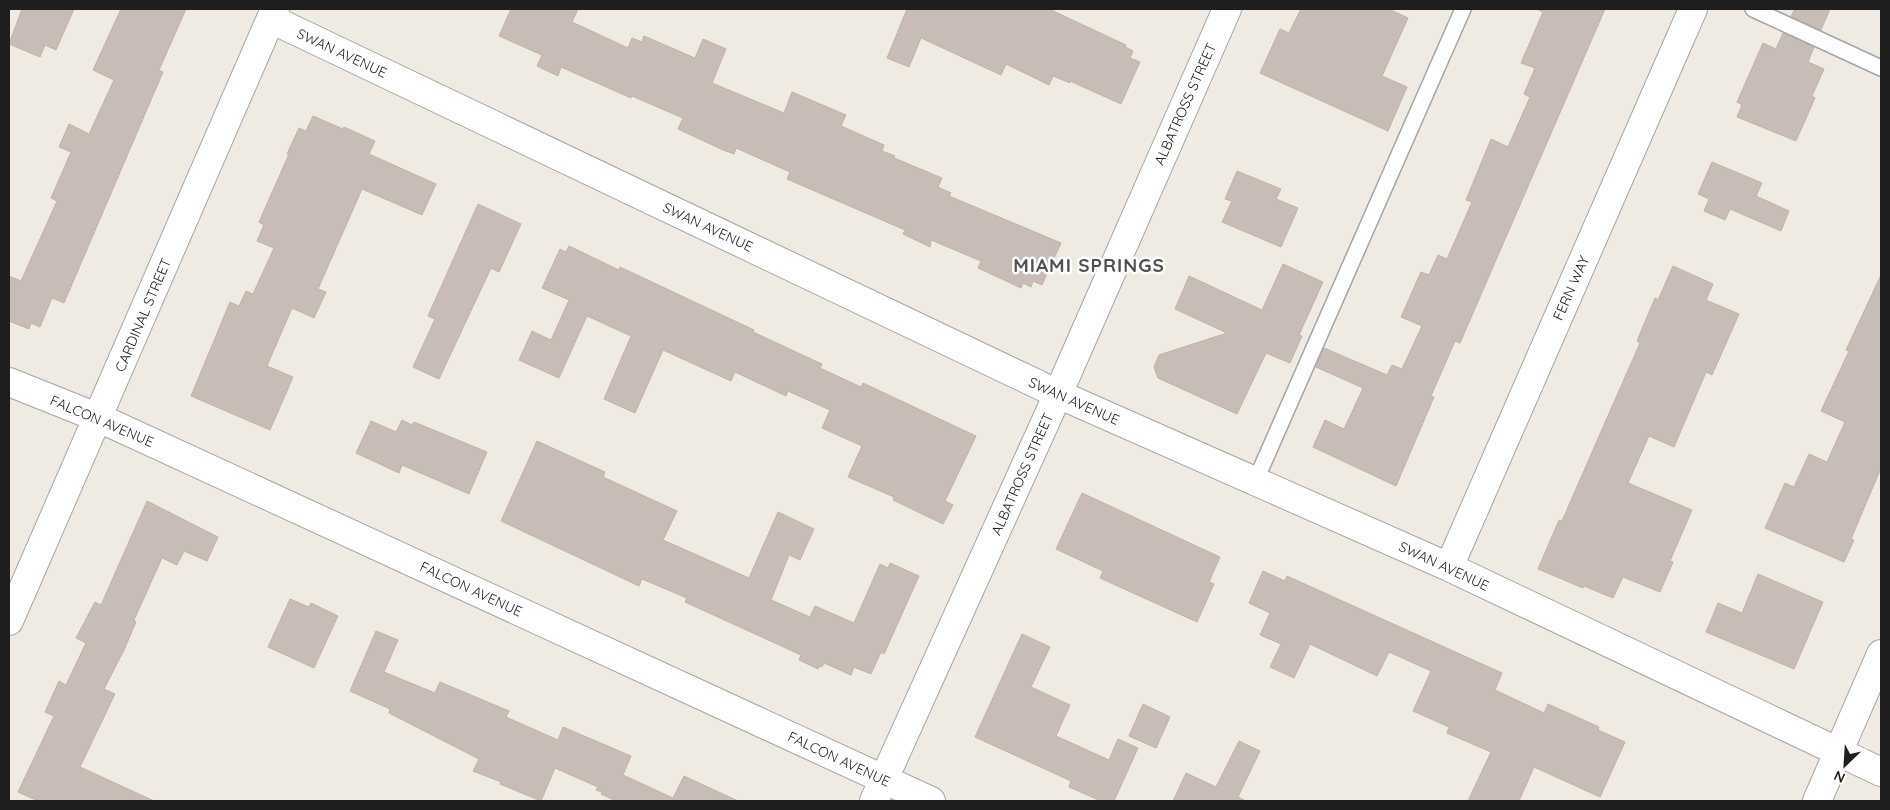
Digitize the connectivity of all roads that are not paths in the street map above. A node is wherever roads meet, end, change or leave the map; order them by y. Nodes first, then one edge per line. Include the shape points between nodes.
1 (1226, 9) edge
2 (1463, 9) edge
3 (1693, 9) edge
4 (1753, 9) edge
5 (273, 14) edge
6 (1881, 68) edge
7 (9, 382) edge
8 (1058, 394) junction
9 (99, 418) junction
10 (1255, 482) junction
11 (1449, 567) junction
12 (9, 621) edge
13 (1881, 654) edge
14 (1839, 752) junction
15 (1881, 772) edge
16 (879, 790) edge
17 (931, 801) edge
18 (1817, 801) edge

1 - 8 street, ALBATROSS STREET
2 - 10 lane
3 - 11 street, FERN WAY
4 - 6 lane
5 - 8 street, SWAN AVENUE
5 - 9 street, CARDINAL STREET
7 - 9 street, FALCON AVENUE
8 - 10 street, SWAN AVENUE
8 - 16 street, ALBATROSS STREET
9 - 12 street, CARDINAL STREET
9 - 16 street, FALCON AVENUE
10 - 11 street, SWAN AVENUE
11 - 14 street, SWAN AVENUE
13 - 14 street
14 - 15 street, SWAN AVENUE
14 - 18 street
16 - 17 street, FALCON AVENUE

